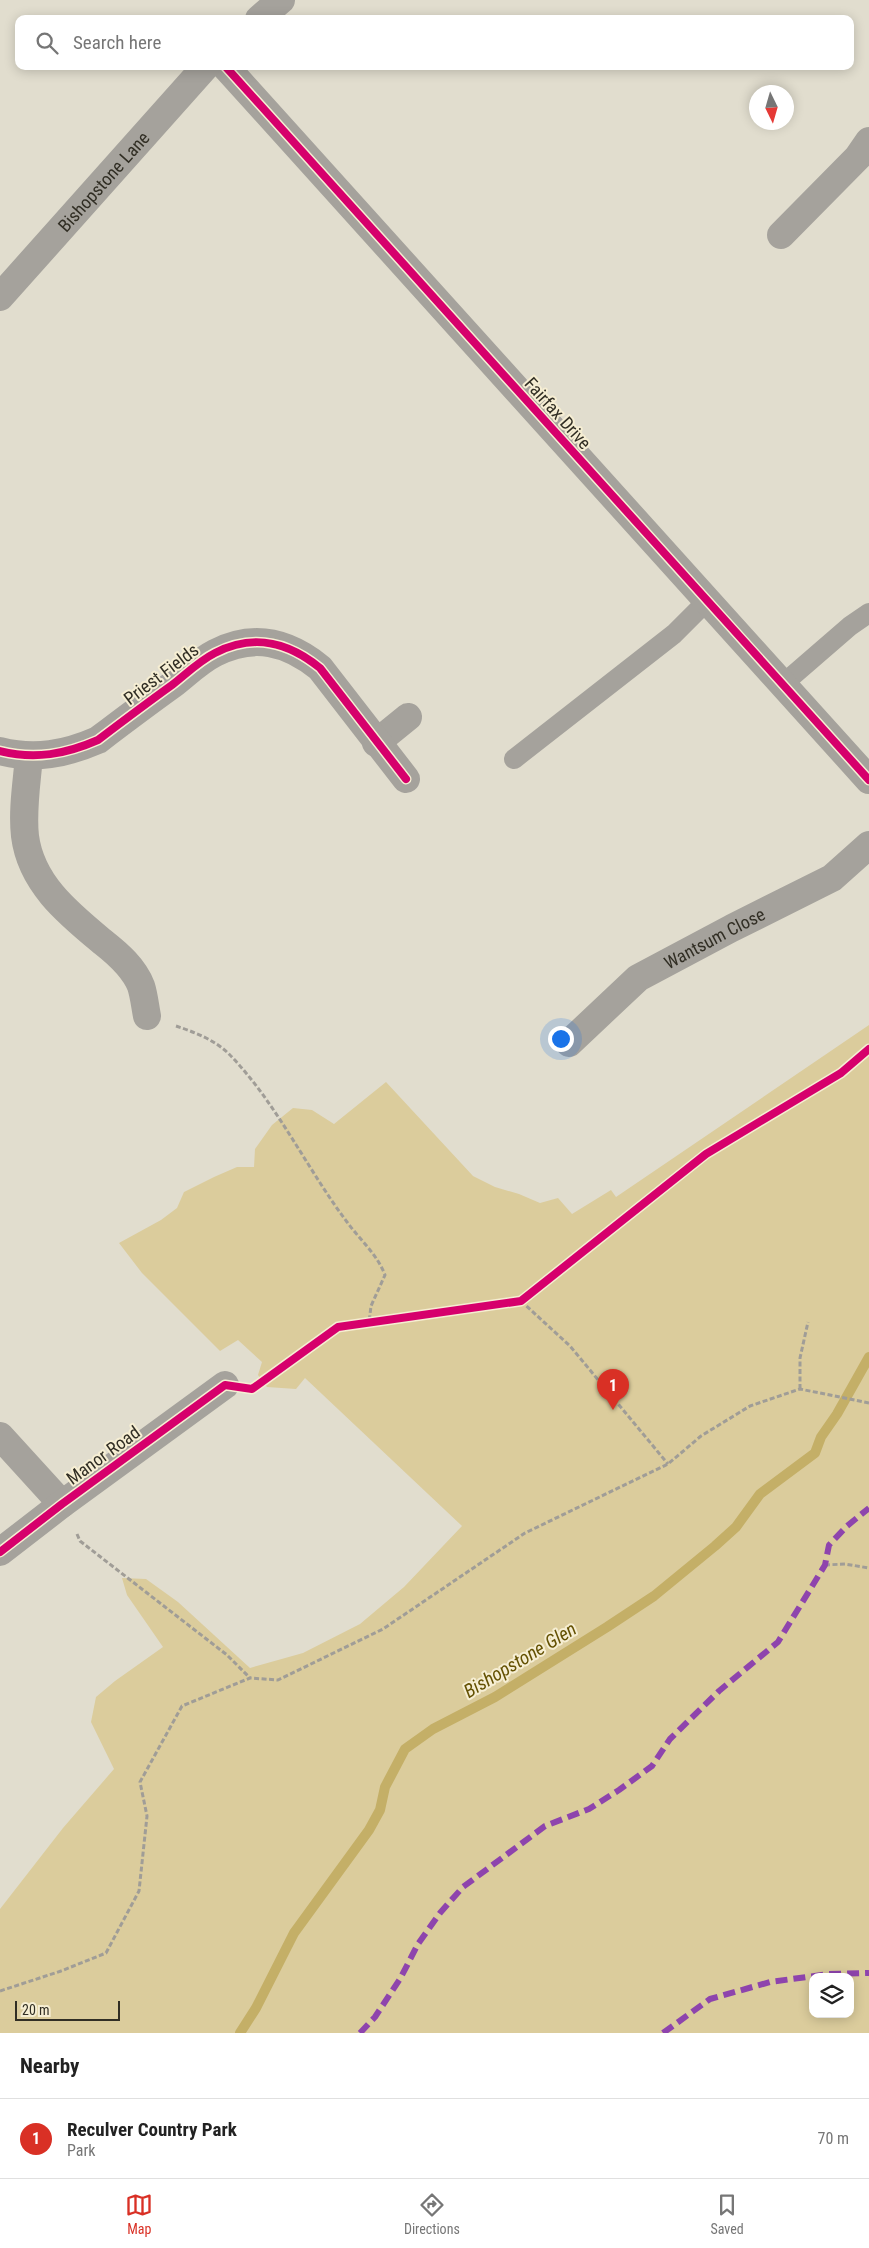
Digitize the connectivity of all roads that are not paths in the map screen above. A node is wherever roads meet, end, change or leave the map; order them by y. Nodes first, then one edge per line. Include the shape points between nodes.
1 (280, 0) edge
2 (263, 15) edge
3 (202, 70) edge
4 (229, 70) edge
5 (869, 141) edge
6 (781, 235) dead end
7 (0, 297) edge
8 (707, 601) junction
9 (869, 613) edge
10 (783, 684) junction
11 (408, 717) dead end
12 (376, 743) junction
13 (0, 751) edge
14 (29, 756) junction
15 (514, 759) dead end
16 (406, 779) dead end
17 (869, 780) edge
18 (869, 845) edge
19 (147, 1016) road end
20 (569, 1043) dead end
21 (225, 1385) dead end
22 (0, 1436) edge
23 (62, 1504) junction
24 (0, 1552) edge

1 - 2 street
3 - 7 street, Bishopstone Lane
4 - 8 street, Fairfax Drive
5 - 6 street via 858,157
8 - 10 street, Fairfax Drive
8 - 15 lane via 674,634
9 - 10 lane
10 - 17 street, Fairfax Drive
11 - 12 street
12 - 14 street, Priest Fields via 320,668 304,655 285,646 246,642 214,654 98,740 56,754
12 - 16 street, Priest Fields
13 - 14 street, Priest Fields
14 - 19 street via 25,836 32,860 54,899 123,958 141,985
18 - 20 street, Wantsum Close via 832,878 638,978
21 - 23 street, Manor Road
22 - 23 street
23 - 24 street, Manor Road

